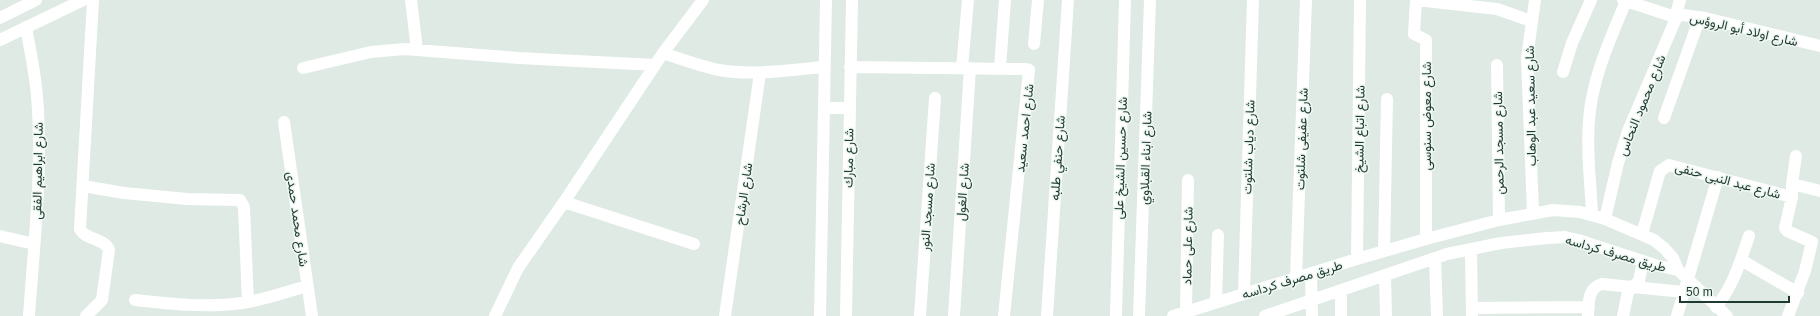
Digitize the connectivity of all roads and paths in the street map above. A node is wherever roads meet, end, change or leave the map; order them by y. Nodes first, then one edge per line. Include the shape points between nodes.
1 (36, 0) edge
2 (83, 0) edge
3 (93, 0) edge
4 (411, 0) edge
5 (703, 0) edge
6 (826, 0) edge
7 (852, 0) edge
8 (968, 0) edge
9 (1005, 0) edge
10 (1038, 0) edge
11 (1068, 0) edge
12 (1125, 0) edge
13 (1150, 0) edge
14 (1253, 0) edge
15 (1306, 0) edge
16 (1360, 0) edge
17 (1416, 0) edge
18 (1535, 0) edge
19 (1591, 0) edge
20 (1624, 0) edge
21 (1680, 0) edge
22 (1676, 16) junction
23 (1700, 17) junction
24 (0, 18) edge
25 (1531, 21) junction
26 (26, 26) junction
27 (0, 40) edge
28 (1034, 44) dead end
29 (1820, 46) edge
30 (417, 50) junction
31 (663, 54) junction
32 (655, 65) junction
33 (1497, 66) dead end
34 (824, 67) junction
35 (850, 67) junction
36 (303, 68) dead end
37 (966, 68) junction
38 (1000, 68) junction
39 (1563, 72) dead end
40 (760, 73) junction
41 (936, 98) dead end
42 (1387, 99) dead end
43 (824, 108) junction
44 (849, 108) junction
45 (1664, 118) dead end
46 (284, 122) dead end
47 (1796, 156) dead end
48 (1718, 177) junction
49 (1188, 180) dead end
50 (1792, 184) junction
51 (83, 186) junction
52 (1820, 191) edge
53 (1792, 197) junction
54 (564, 202) junction
55 (1533, 213) junction
56 (1592, 215) junction
57 (1605, 219) junction
58 (1499, 220) junction
59 (1642, 234) junction
60 (1218, 235) dead end
61 (0, 236) edge
62 (1749, 236) dead end
63 (1426, 240) junction
64 (1816, 243) edge
65 (34, 244) junction
66 (694, 244) dead end
67 (1471, 249) junction
68 (1384, 252) junction
69 (1436, 258) junction
70 (1357, 259) junction
71 (1741, 260) junction
72 (1643, 261) junction
73 (1678, 270) junction
74 (1311, 273) junction
75 (1385, 275) junction
76 (1296, 277) junction
77 (1688, 278) junction
78 (308, 286) junction
79 (1633, 288) junction
80 (1340, 290) junction
81 (1684, 292) junction
82 (1244, 293) junction
83 (1798, 293) junction
84 (135, 300) dead end
85 (1312, 300) junction
86 (248, 302) junction
87 (1216, 302) junction
88 (1716, 307) junction
89 (183, 311) edge
90 (1186, 312) junction
91 (1472, 312) edge
92 (1588, 312) edge
93 (1269, 315) edge
94 (29, 316) edge
95 (86, 316) edge
96 (312, 316) edge
97 (495, 316) edge
98 (725, 316) edge
99 (820, 316) edge
100 (846, 316) edge
101 (920, 316) edge
102 (954, 316) edge
103 (1004, 316) edge
104 (1046, 316) edge
105 (1116, 316) edge
106 (1139, 316) edge
107 (1173, 316) edge
108 (1312, 316) edge
109 (1341, 316) edge
110 (1386, 316) edge
111 (1437, 316) edge
112 (1622, 316) edge
113 (1677, 316) edge
114 (1726, 316) edge
115 (1788, 316) edge

1 - 24 street
2 - 26 street
3 - 51 street
4 - 30 street
5 - 31 street
6 - 34 street, شارع مبارك
7 - 35 street, شارع مبارك
8 - 37 street, شارع الغول
9 - 38 street
10 - 28 street
11 - 104 street, شارع حنفي طلبه
12 - 105 street, شارع حسين الشيخ على
13 - 106 street, شارع ابناء القبلاوي
14 - 82 street, شارع دياب شلتوت
15 - 76 street, شارع عفيفى شلتوت
16 - 70 street, شارع اتباع الشيخ
17 - 25 street via 1497,9
17 - 63 street, شارع معوض سنوسى via 1414,34 1426,40
18 - 25 street, شارع سعيد عبد الوهاب
19 - 39 street via 1572,43
20 - 22 street, شارع اولاد أبو الروؤس
20 - 56 street via 1592,98 1588,142
21 - 22 street, شارع محمود النحاس
22 - 23 street, شارع اولاد أبو الروؤس
22 - 57 street, شارع محمود النحاس via 1628,131
23 - 29 street, شارع اولاد أبو الروؤس
23 - 45 street
25 - 55 street, شارع سعيد عبد الوهاب via 1527,58
26 - 27 street
26 - 65 street, شارع ابراهيم الفقى via 34,67 39,124
30 - 32 street
30 - 36 street via 371,52
31 - 32 street
31 - 40 street via 719,70
32 - 54 street
33 - 58 street, شارع مسجد الرحمن
34 - 40 street
34 - 43 street, شارع مبارك
35 - 37 street, شارع احمد سعيد
35 - 44 street, شارع مبارك
37 - 38 street, شارع احمد سعيد
37 - 102 street, شارع الغول
38 - 103 street, شارع احمد سعيد via 1026,68 1030,73
40 - 98 street, شارع الرشاح
41 - 101 street, شارع مسجد النور
42 - 68 street
43 - 44 street
43 - 99 street, شارع مبارك
44 - 100 street, شارع مبارك
46 - 78 street, شارع محمد حمدى
47 - 50 street
48 - 53 street, شارع عبد النبى حنفى
48 - 59 street, شارع عبد النبى حنفى via 1672,164 1662,168
48 - 77 street
49 - 90 street, شارع على حماد
50 - 52 street
50 - 53 street
51 - 86 street via 187,199 240,200 244,207
51 - 95 street via 80,229 83,234 106,245 109,250 102,300
53 - 64 street via 1785,229
54 - 66 street
54 - 97 street via 518,268
55 - 56 street, طريق مصرف كرداسه via 1553,210
55 - 58 street, طريق مصرف كرداسه
56 - 57 street, طريق مصرف كرداسه
57 - 59 street, طريق مصرف كرداسه
58 - 63 street, طريق مصرف كرداسه
59 - 73 street, طريق مصرف كرداسه via 1664,248 1673,258
60 - 87 street
61 - 65 street
62 - 71 street
63 - 68 street, طريق مصرف كرداسه
64 - 83 street
65 - 94 street, شارع ابراهيم الفقى
67 - 69 street, طريق مصرف كرداسه
67 - 72 street, طريق مصرف كرداسه via 1501,243 1565,237
67 - 91 street
68 - 70 street, طريق مصرف كرداسه
69 - 75 street, طريق مصرف كرداسه
69 - 111 street
70 - 74 street, طريق مصرف كرداسه
71 - 83 street
71 - 88 street via 1727,294
72 - 73 street, طريق مصرف كرداسه
72 - 79 street via 1639,281
73 - 77 street
74 - 76 street, طريق مصرف كرداسه
74 - 85 street
75 - 80 street, طريق مصرف كرداسه
75 - 110 street
76 - 82 street, طريق مصرف كرداسه
77 - 81 street
77 - 88 street
78 - 86 street
78 - 96 street, شارع محمد حمدى
79 - 81 street
79 - 92 street via 1602,284 1596,286 1591,290
79 - 112 street via 1628,292
80 - 85 street, طريق مصرف كرداسه
80 - 109 street
81 - 113 street
82 - 87 street, طريق مصرف كرداسه
83 - 115 street
84 - 89 street
85 - 93 street, طريق مصرف كرداسه
85 - 108 street
86 - 89 street
87 - 90 street, طريق مصرف كرداسه
88 - 114 street
90 - 107 street, طريق مصرف كرداسه
91 - 92 street

